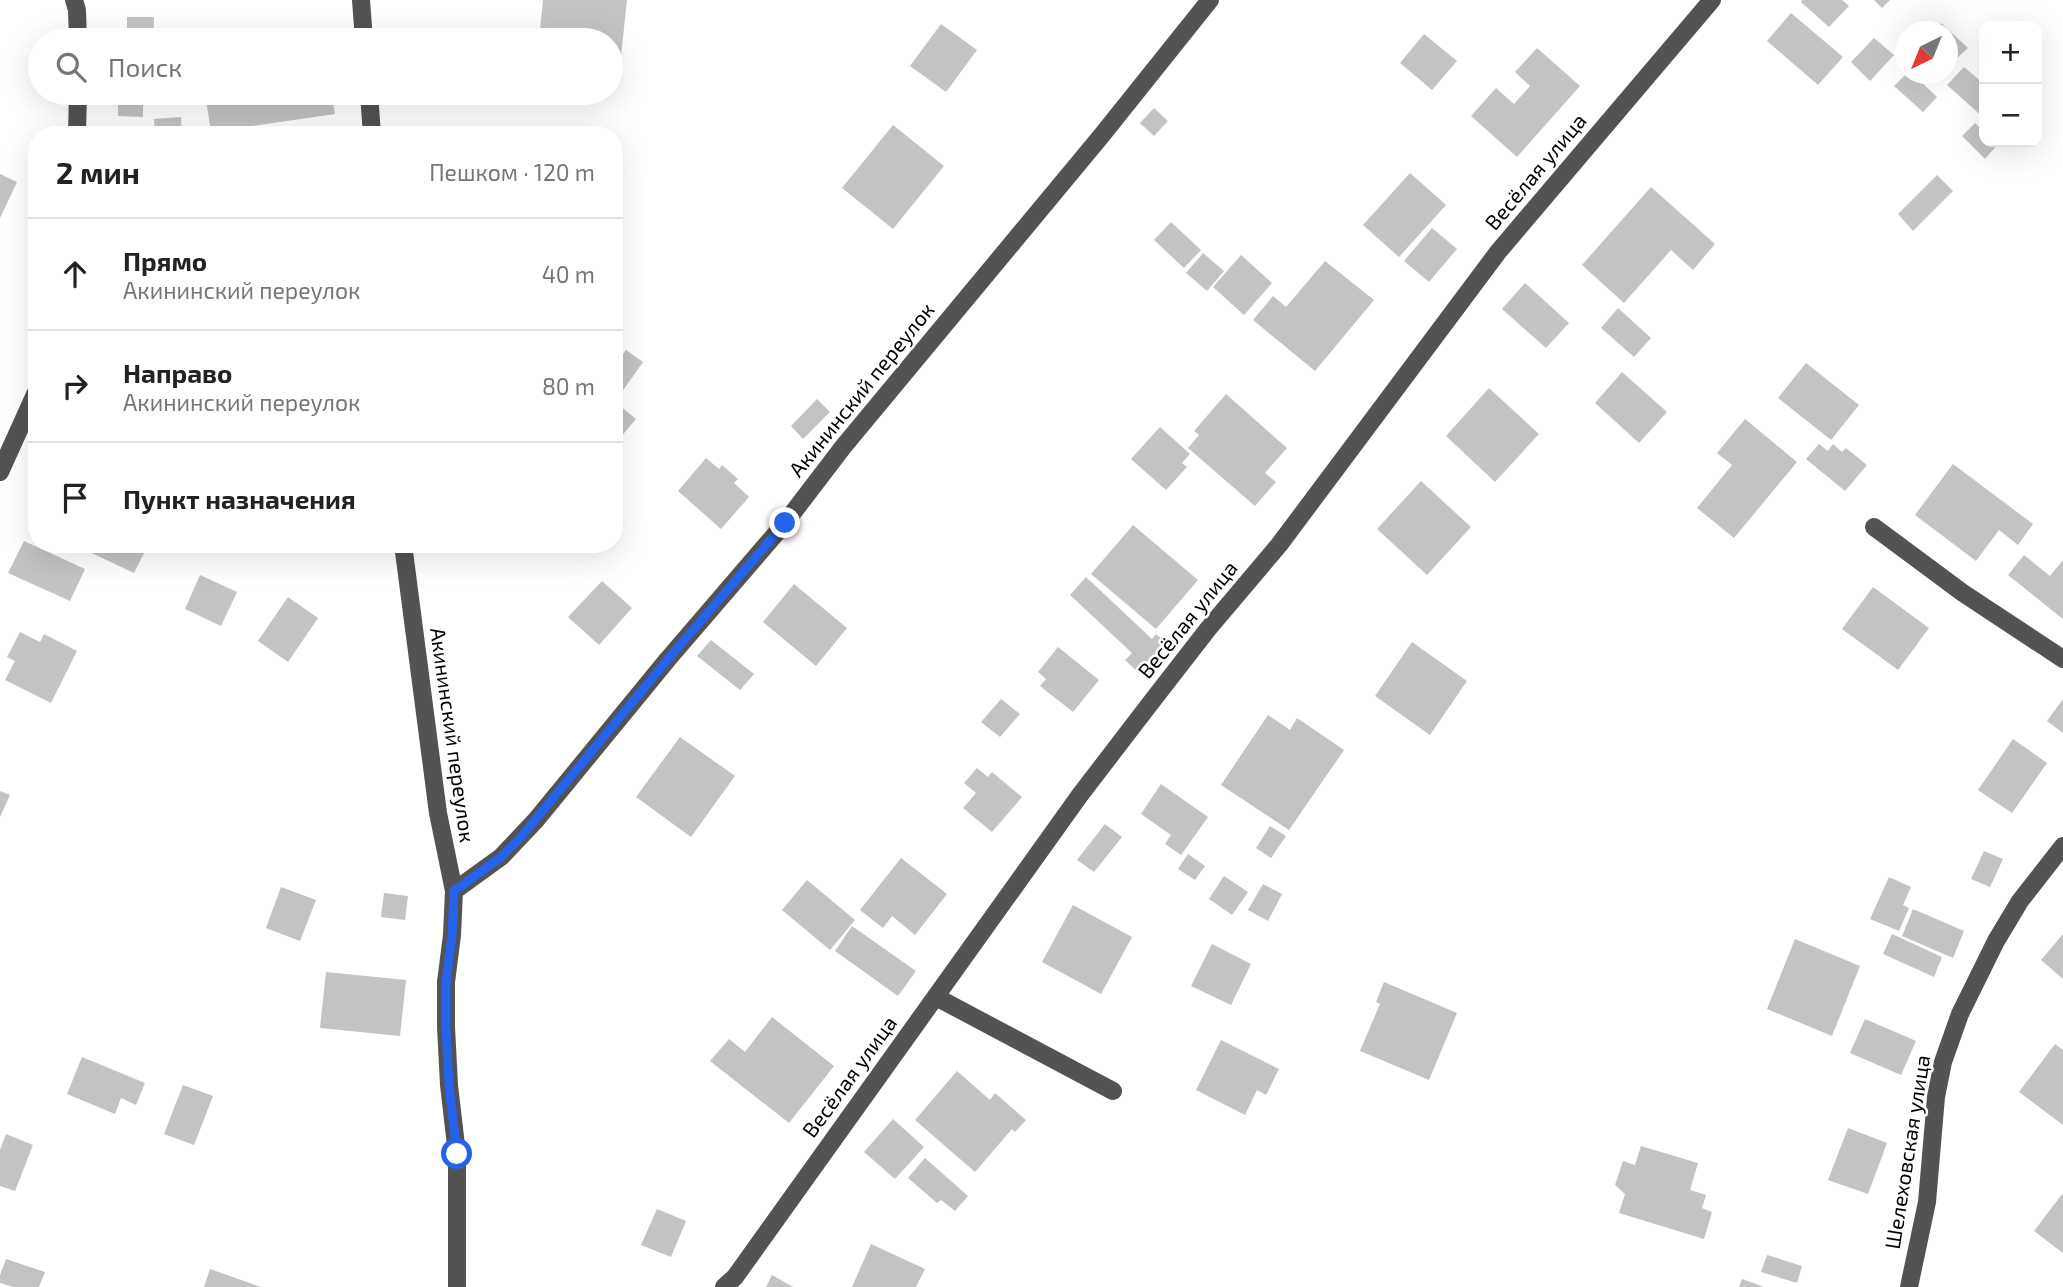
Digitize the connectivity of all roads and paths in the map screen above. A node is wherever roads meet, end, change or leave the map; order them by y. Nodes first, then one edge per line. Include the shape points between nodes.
1 (74, 0) edge
2 (361, 0) edge
3 (1210, 0) edge
4 (1712, 0) edge
5 (78, 28) edge
6 (363, 28) edge
7 (78, 105) edge
8 (370, 105) edge
9 (77, 126) edge
10 (371, 126) edge
11 (28, 410) edge
12 (0, 472) edge
13 (1874, 527) dead end
14 (403, 553) edge
15 (2063, 659) edge
16 (2063, 846) edge
17 (454, 891) junction
18 (936, 997) junction
19 (1113, 1091) dead end
20 (457, 1287) edge
21 (724, 1287) edge
22 (1909, 1287) edge

1 - 5 street
2 - 6 street
3 - 17 street, Акининский переулок via 785,523 536,820 501,857
4 - 18 street, Весёлая улица via 1498,252 1279,545 1080,795
7 - 9 street
8 - 10 street
11 - 12 street
13 - 15 street
14 - 17 street, Акининский переулок
16 - 22 street, Шелеховская улица via 1996,941 1960,1014 1943,1062 1927,1202
17 - 20 street, Акининский переулок via 446,1027 457,1154
18 - 19 street
18 - 21 street, Весёлая улица

